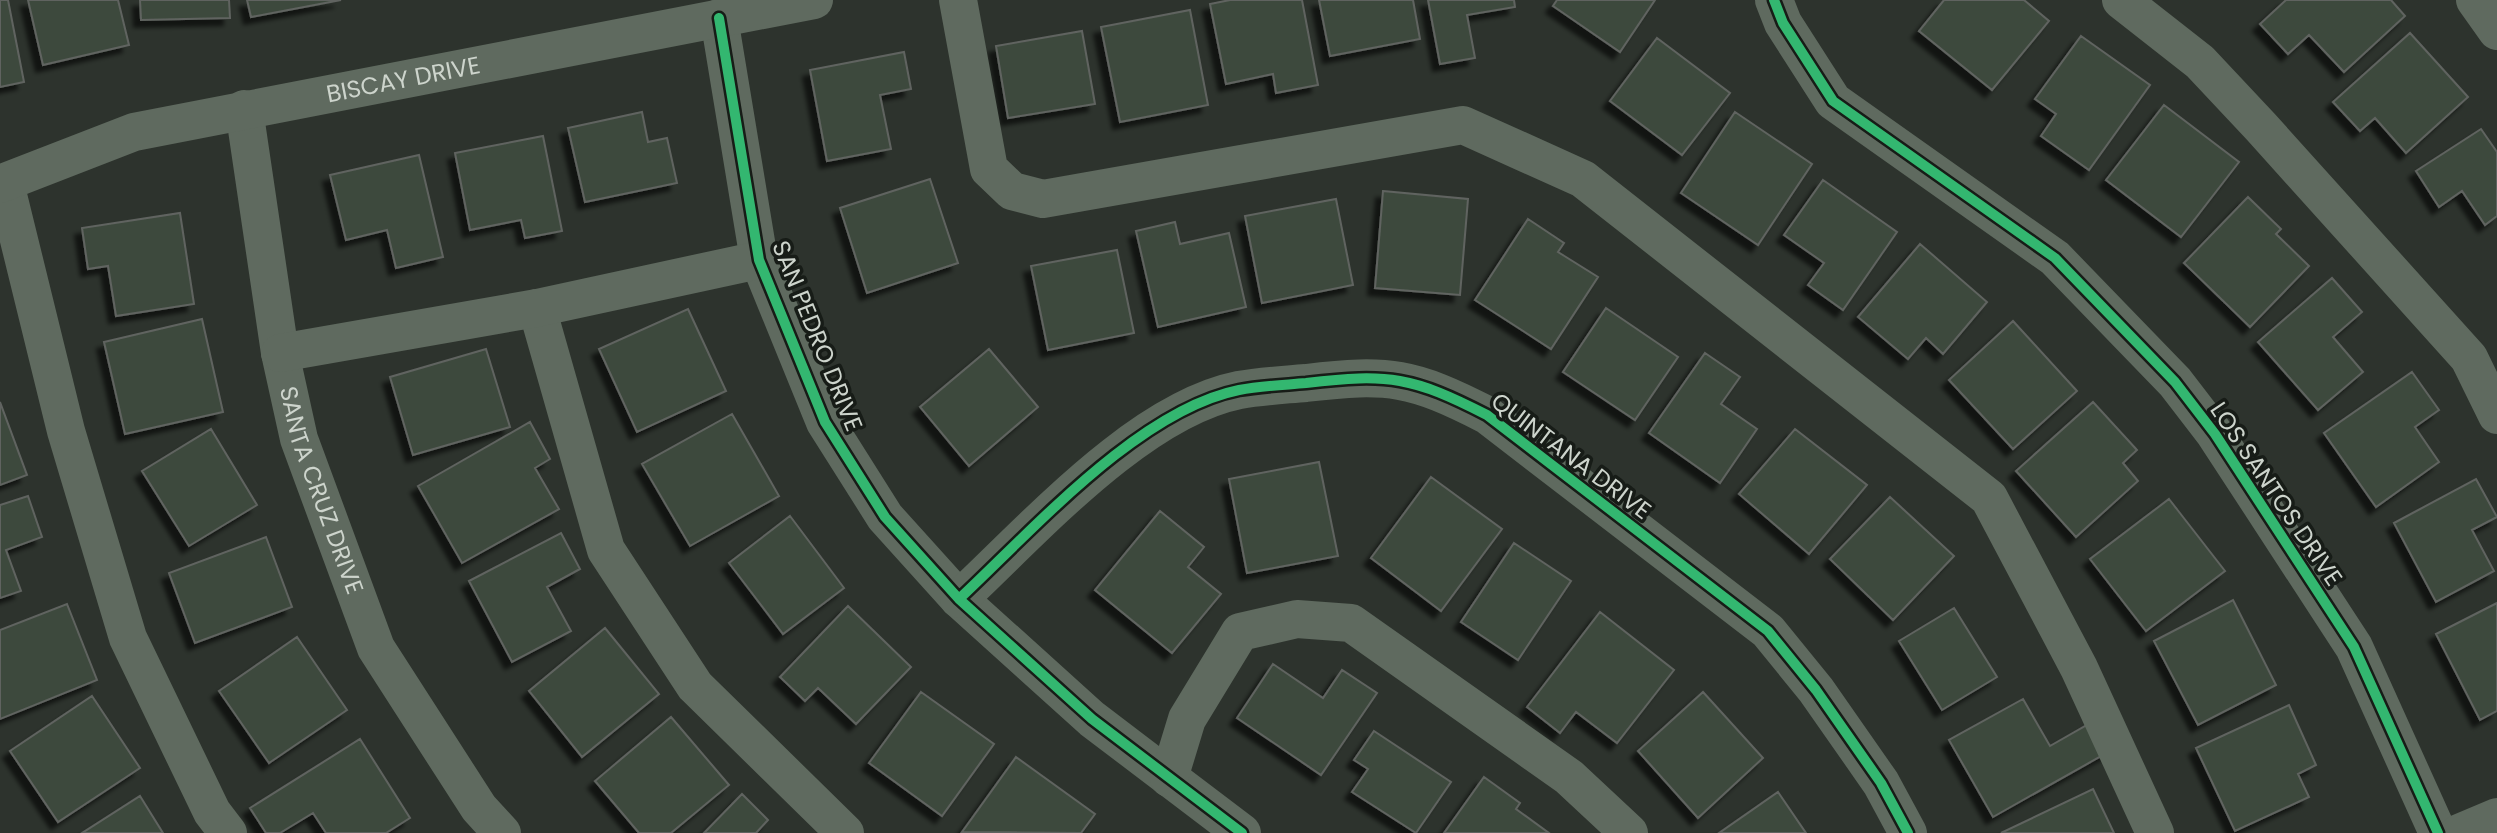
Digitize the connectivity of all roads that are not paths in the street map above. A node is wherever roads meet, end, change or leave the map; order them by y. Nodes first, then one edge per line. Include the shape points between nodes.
1 (814, 0) edge
2 (958, 0) edge
3 (1774, 0) edge
4 (2121, 0) edge
5 (2475, 0) edge
6 (719, 18) junction
7 (2497, 31) edge
8 (244, 109) junction
9 (3, 184) edge
10 (759, 260) junction
11 (537, 308) junction
12 (280, 353) junction
13 (2497, 415) edge
14 (959, 599) junction
15 (1169, 778) junction
16 (2497, 817) edge
17 (228, 833) edge
18 (502, 833) edge
19 (845, 833) edge
20 (1242, 833) edge
21 (1629, 833) edge
22 (1908, 833) edge
23 (2155, 833) edge
24 (2438, 833) edge
25 (2459, 833) edge

1 - 6 street, BISCAY DRIVE
2 - 23 street via 989,169 1012,191 1043,199 1463,125 1583,179 1989,498 2079,668
3 - 24 street, LOS SANTOS DRIVE via 1833,101 2055,258 2175,382 2215,434 2354,647
4 - 13 street via 2200,62 2261,127 2469,358
5 - 7 street
6 - 8 street, BISCAY DRIVE
6 - 10 street, SAN PEDRO DRIVE
8 - 9 street, BISCAY DRIVE via 134,132
8 - 12 street, SANTA CRUZ DRIVE
9 - 17 street via 66,431 128,638 212,812
10 - 11 street
10 - 14 street, SAN PEDRO DRIVE via 825,422 885,517
11 - 12 street
11 - 19 street via 606,550 695,686
12 - 18 street, SANTA CRUZ DRIVE via 299,439 376,648 479,808
14 - 15 street, SAN PEDRO DRIVE via 1092,719
14 - 22 street, QUINTANA DRIVE via 1116,452 1176,415 1237,390 1392,377 1435,388 1487,415 1768,631 1873,772
15 - 20 street, SAN PEDRO DRIVE
15 - 21 street via 1187,719 1240,632 1297,619 1351,623 1569,777
16 - 25 street

